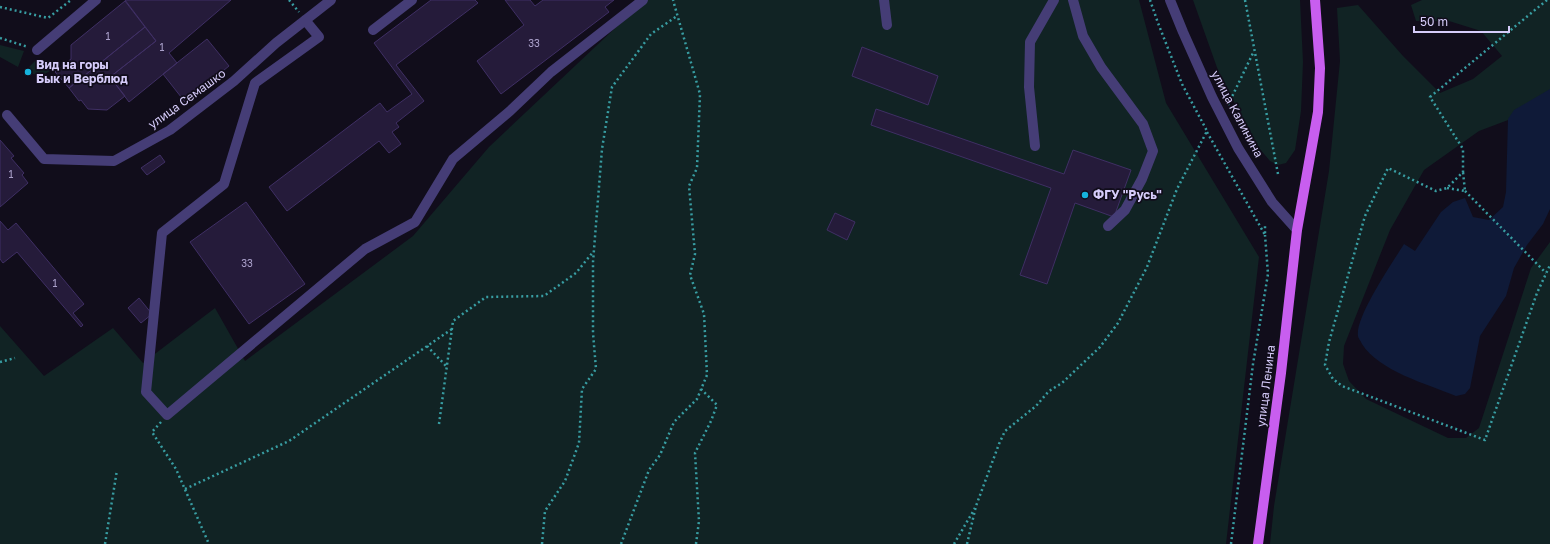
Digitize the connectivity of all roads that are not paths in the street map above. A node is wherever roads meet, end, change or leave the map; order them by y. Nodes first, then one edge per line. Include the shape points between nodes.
1 (96, 0) edge
2 (331, 0) edge
3 (412, 0) edge
4 (643, 0) edge
5 (884, 0) edge
6 (1054, 0) edge
7 (1073, 0) edge
8 (1170, 0) edge
9 (1315, 0) edge
10 (305, 20) junction
11 (887, 25) dead end
12 (373, 30) dead end
13 (37, 50) road end
14 (7, 115) dead end
15 (1035, 146) dead end
16 (1108, 226) dead end
17 (1297, 230) junction
18 (1258, 544) edge

1 - 13 street
2 - 10 street, улица Семашко
3 - 12 street
4 - 10 street via 551,72 453,159 415,222 365,249 168,415 146,392 162,233 224,184 255,83 320,37
5 - 11 street
6 - 15 street via 1030,42 1029,87
7 - 16 street via 1083,36 1101,67 1143,124 1153,151 1142,179 1125,210
8 - 17 street, улица Калинина via 1212,98 1238,148 1272,202
9 - 17 main road, улица Ленина via 1320,68 1318,112
10 - 14 street, улица Семашко via 234,81 170,130 114,161 44,159
17 - 18 main road, улица Ленина

